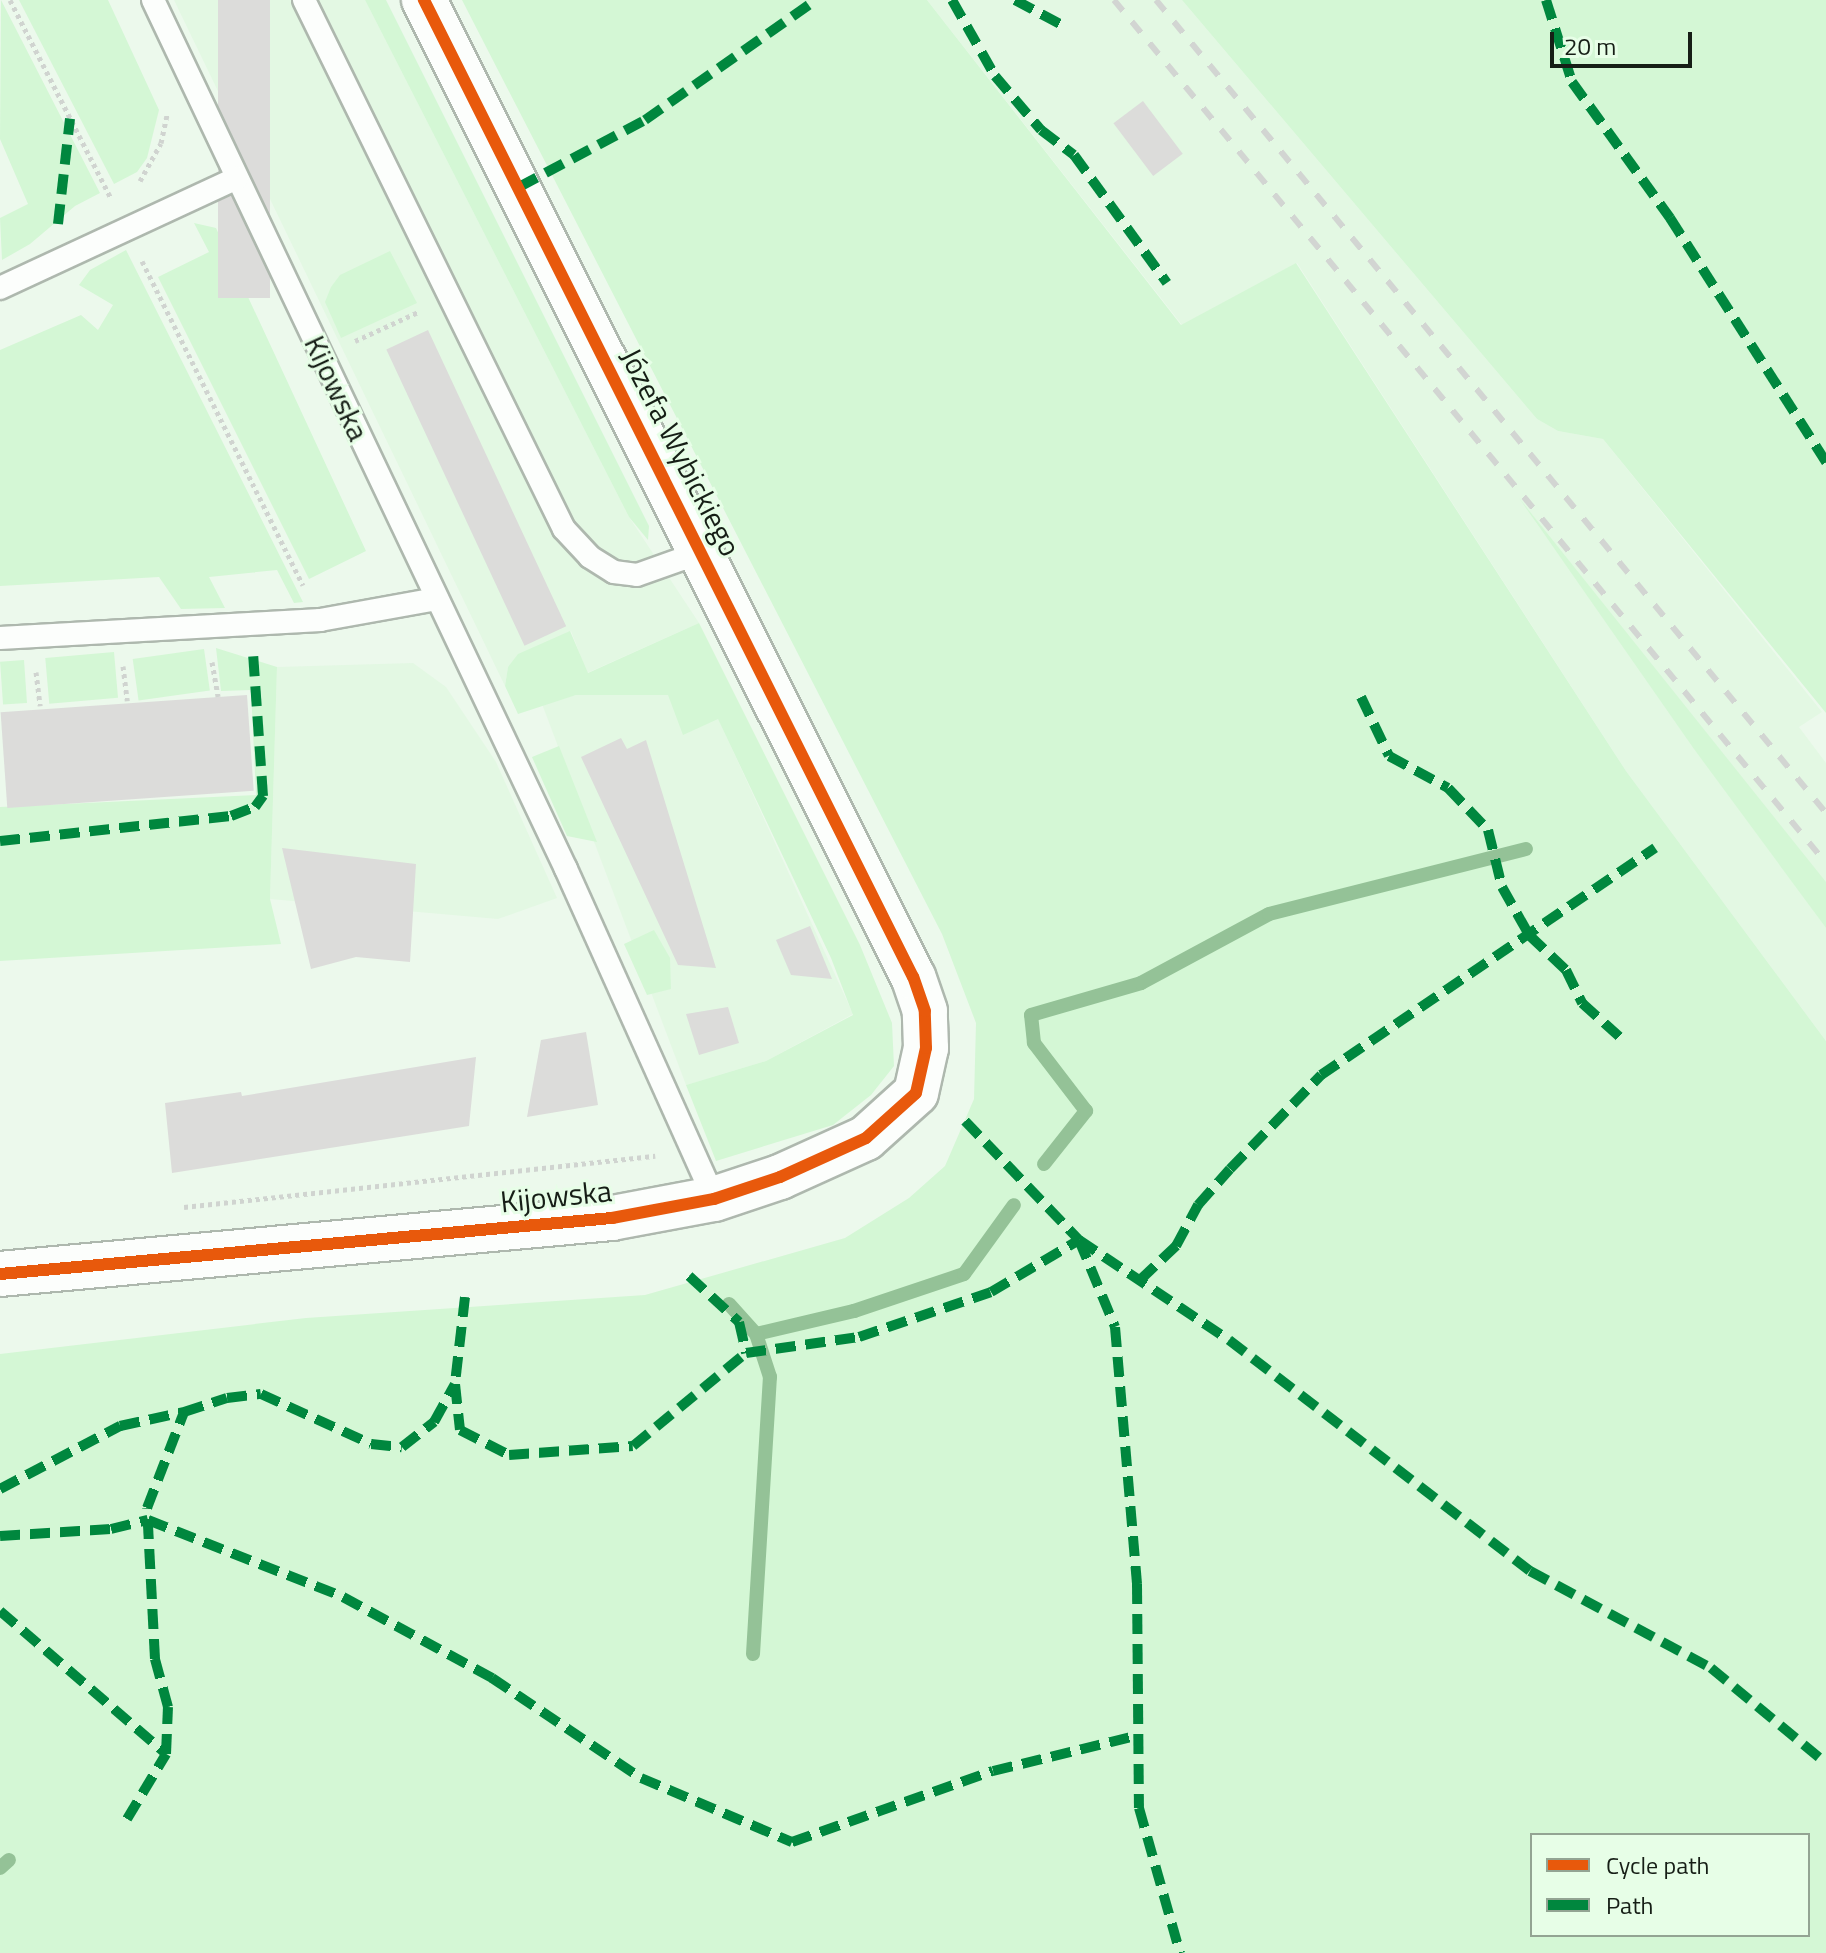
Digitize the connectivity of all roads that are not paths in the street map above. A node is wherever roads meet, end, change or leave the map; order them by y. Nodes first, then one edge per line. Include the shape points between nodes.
1 (153, 0) edge
2 (304, 0) edge
3 (424, 0) edge
4 (237, 178) junction
5 (0, 288) edge
6 (702, 552) junction
7 (437, 599) junction
8 (0, 638) edge
9 (890, 929) joint
10 (714, 1199) junction
11 (0, 1274) edge

1 - 4 lane, Kijowska
2 - 6 lane via 546,501 590,557 614,572 637,575
3 - 6 street, Józefa Wybickiego
4 - 5 lane
4 - 7 lane, Kijowska
6 - 9 street, Józefa Wybickiego
7 - 8 lane via 320,620
7 - 10 lane, Kijowska
9 - 10 street, Kijowska via 925,1011 926,1048 916,1093 866,1138 780,1177
10 - 11 street, Kijowska via 612,1218

